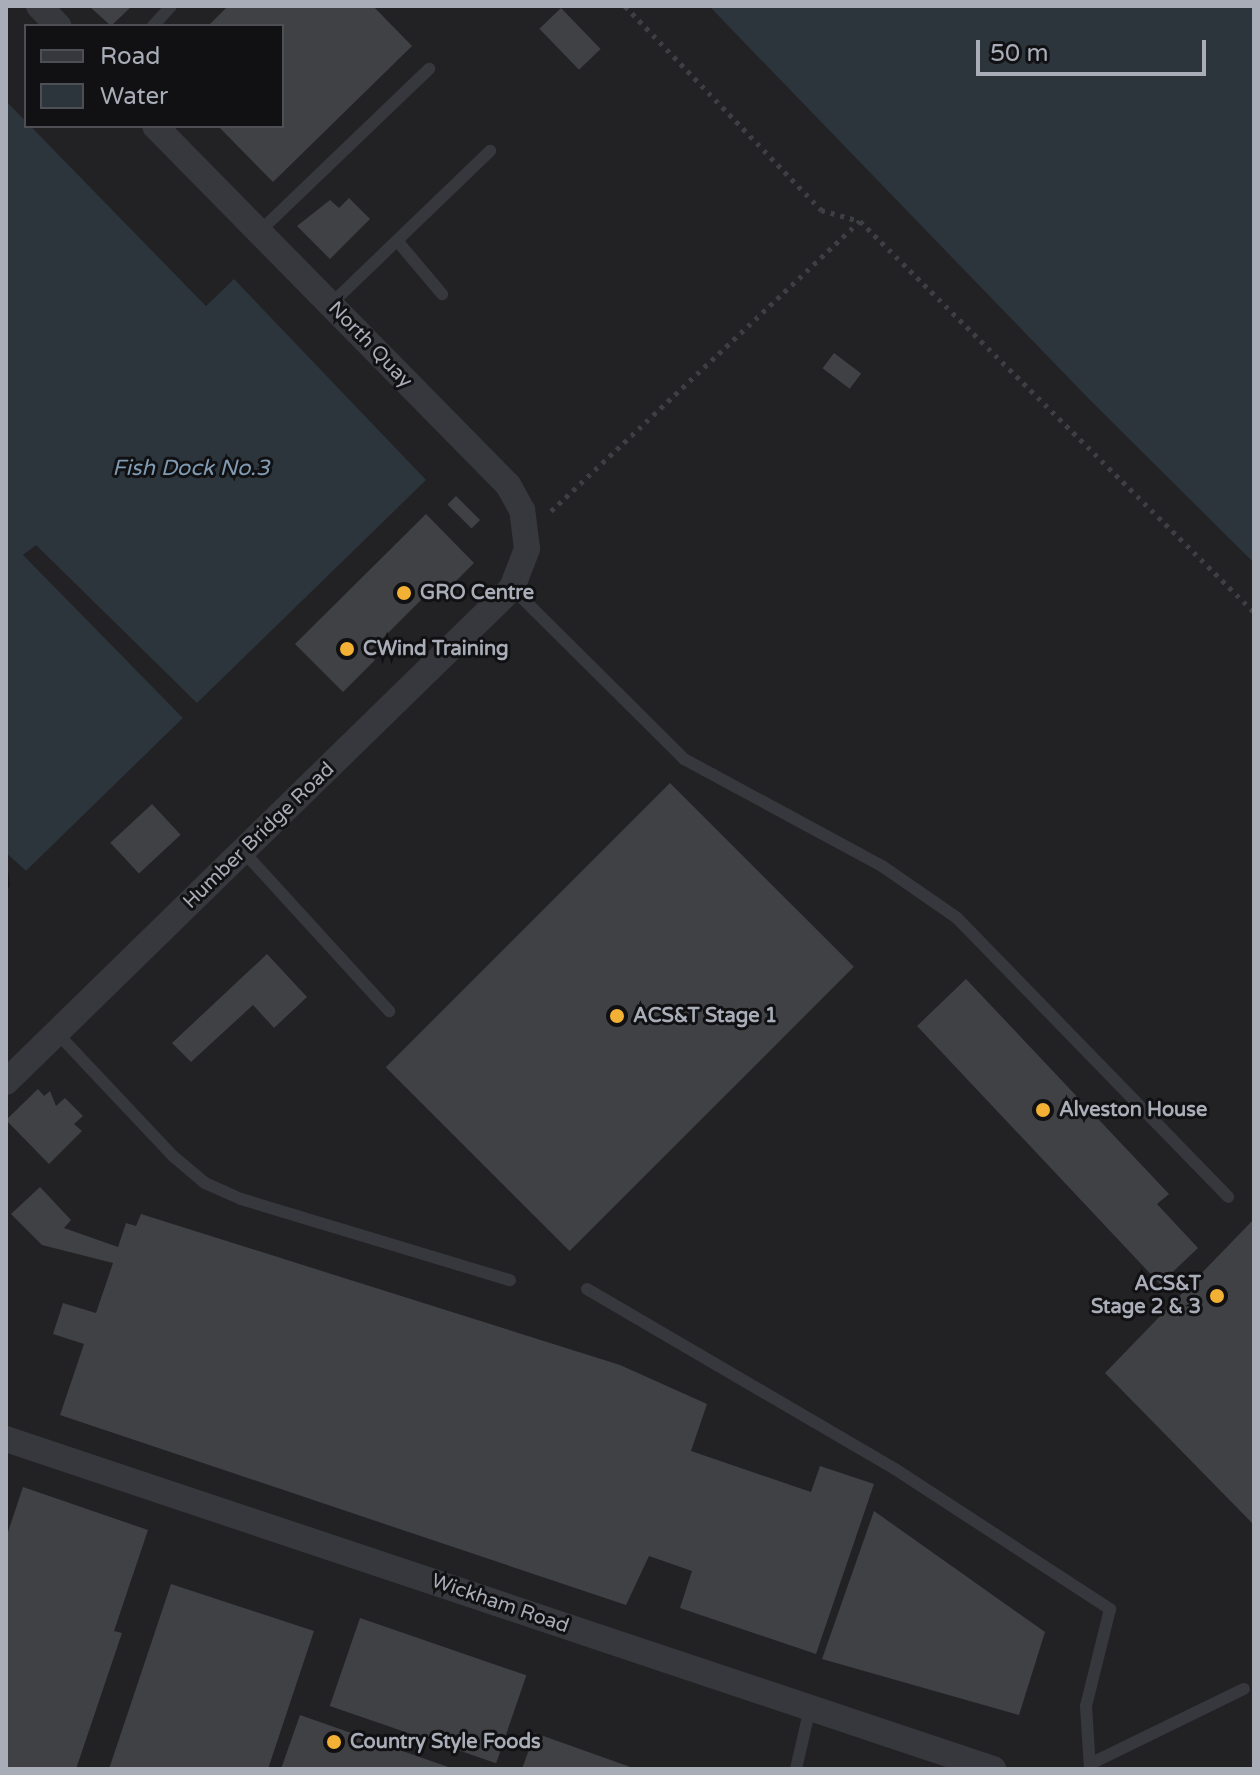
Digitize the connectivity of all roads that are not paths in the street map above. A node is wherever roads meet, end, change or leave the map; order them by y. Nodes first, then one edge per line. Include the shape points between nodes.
1 (39, 6) edge
2 (171, 6) edge
3 (56, 24) edge
4 (155, 24) edge
5 (429, 69) dead end
6 (157, 128) edge
7 (490, 151) dead end
8 (259, 232) junction
9 (399, 243) junction
10 (442, 294) dead end
11 (331, 304) junction
12 (512, 588) junction
13 (243, 851) junction
14 (389, 1011) dead end
15 (57, 1033) junction
16 (6, 1082) edge
17 (1228, 1197) dead end
18 (510, 1280) dead end
19 (587, 1289) dead end
20 (6, 1439) edge
21 (1244, 1689) dead end
22 (810, 1708) junction
23 (1091, 1766) edge
24 (796, 1769) edge
25 (993, 1769) edge

1 - 3 street
2 - 4 lane
5 - 8 lane
6 - 8 street, North Quay
7 - 9 lane
8 - 11 street, North Quay
9 - 10 lane
9 - 11 lane
11 - 12 street, North Quay via 508,485 522,510 527,539 524,568
12 - 13 street, Humber Bridge Road
12 - 17 lane via 684,759 882,866 957,918
13 - 14 lane
13 - 15 street, Humber Bridge Road
15 - 16 street, Humber Bridge Road
15 - 18 lane via 205,1183 241,1199
19 - 23 lane via 895,1469 1110,1609 1086,1706
20 - 22 street, Wickham Road
21 - 23 lane
22 - 24 lane
22 - 25 street, Wickham Road

